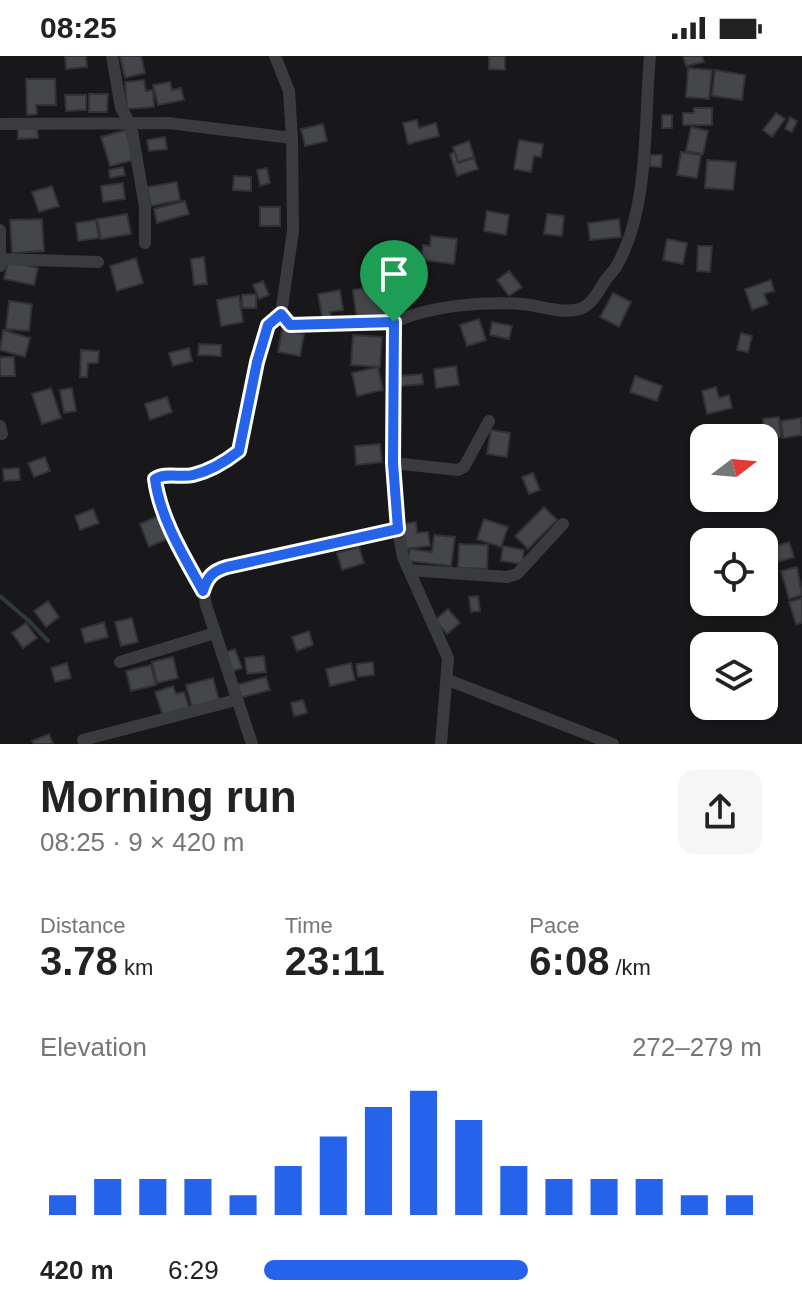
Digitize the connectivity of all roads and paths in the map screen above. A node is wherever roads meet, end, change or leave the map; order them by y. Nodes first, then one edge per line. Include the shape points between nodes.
1 (112, 56) edge
2 (275, 56) edge
3 (650, 56) edge
4 (0, 124) edge
5 (131, 125) junction
6 (292, 138) junction
7 (0, 230) edge
8 (145, 243) dead end
9 (1, 259) edge
10 (98, 262) dead end
11 (0, 266) edge
12 (281, 314) junction
13 (394, 322) junction
14 (489, 421) dead end
15 (393, 463) junction
16 (563, 524) dead end
17 (398, 529) junction
18 (409, 570) junction
19 (203, 591) junction
20 (215, 633) junction
21 (120, 662) dead end
22 (448, 680) junction
23 (236, 700) junction
24 (83, 740) dead end
25 (252, 744) edge
26 (441, 744) edge
27 (613, 744) edge

1 - 5 street via 121,108
2 - 6 street via 289,91
3 - 13 street via 642,186 627,242 590,304 569,311 482,304
4 - 5 street
5 - 6 street via 168,123
5 - 8 street via 145,207
6 - 12 street via 293,231
7 - 9 street
9 - 10 street
9 - 11 street
12 - 13 street via 290,325
12 - 19 street via 268,325 239,451 192,476 155,479 184,558
13 - 15 street
14 - 15 street via 458,470
15 - 17 street
16 - 18 street via 517,574 507,577
17 - 18 street
17 - 19 street via 227,567 206,580
18 - 22 street via 445,647
19 - 20 street
20 - 21 street
20 - 23 street
22 - 26 street
22 - 27 street
23 - 24 street
23 - 25 street

